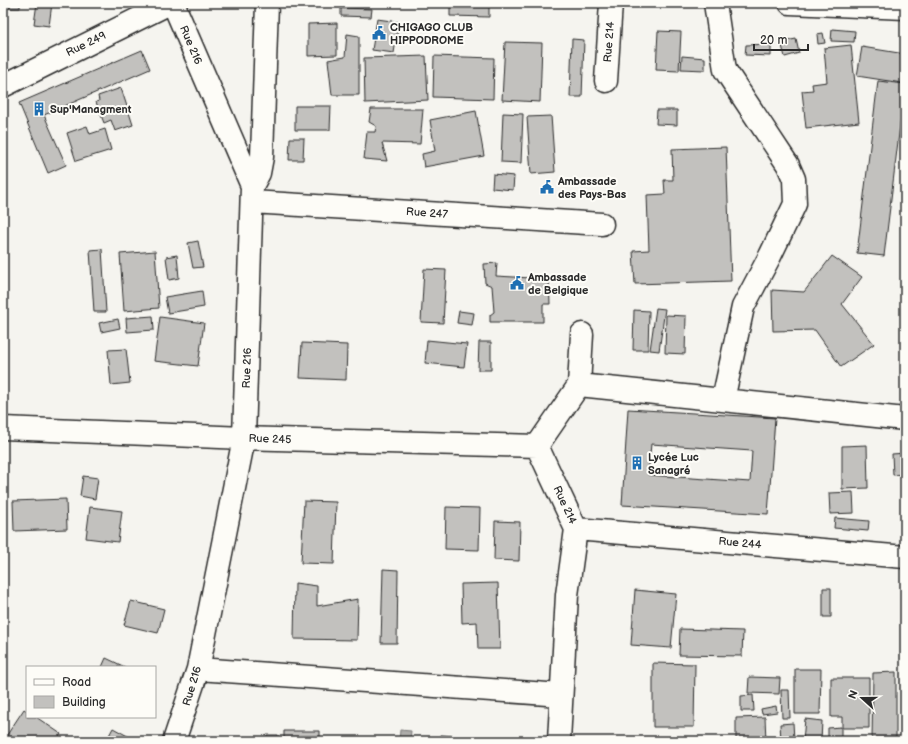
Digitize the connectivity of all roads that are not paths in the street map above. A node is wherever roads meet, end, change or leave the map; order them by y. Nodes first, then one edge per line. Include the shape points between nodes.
1 (170, 3) edge
2 (173, 3) edge
3 (266, 3) edge
4 (611, 3) edge
5 (715, 3) edge
6 (790, 3) edge
7 (905, 8) edge
8 (606, 81) dead end
9 (3, 86) edge
10 (252, 194) junction
11 (602, 224) dead end
12 (582, 334) dead end
13 (579, 385) junction
14 (723, 400) junction
15 (905, 419) edge
16 (3, 428) edge
17 (244, 438) junction
18 (537, 446) junction
19 (576, 529) junction
20 (905, 558) edge
21 (198, 669) junction
22 (561, 695) junction
23 (174, 741) edge
24 (559, 741) edge

1 - 9 street, Rue 249
2 - 10 street, Rue 216
3 - 10 street via 262,157
4 - 8 street, Rue 214
5 - 14 street via 725,70 788,165 794,179 795,204 743,307
6 - 7 street
10 - 11 street, Rue 247
10 - 17 street, Rue 216
12 - 13 street
13 - 14 street
13 - 18 street
14 - 15 street
16 - 17 street, Rue 245
17 - 18 street, Rue 245
17 - 21 street, Rue 216
18 - 19 street, Rue 214
19 - 20 street, Rue 244
19 - 22 street, Rue 214 via 567,595
21 - 22 street
21 - 23 street, Rue 216
22 - 24 street, Rue 214

